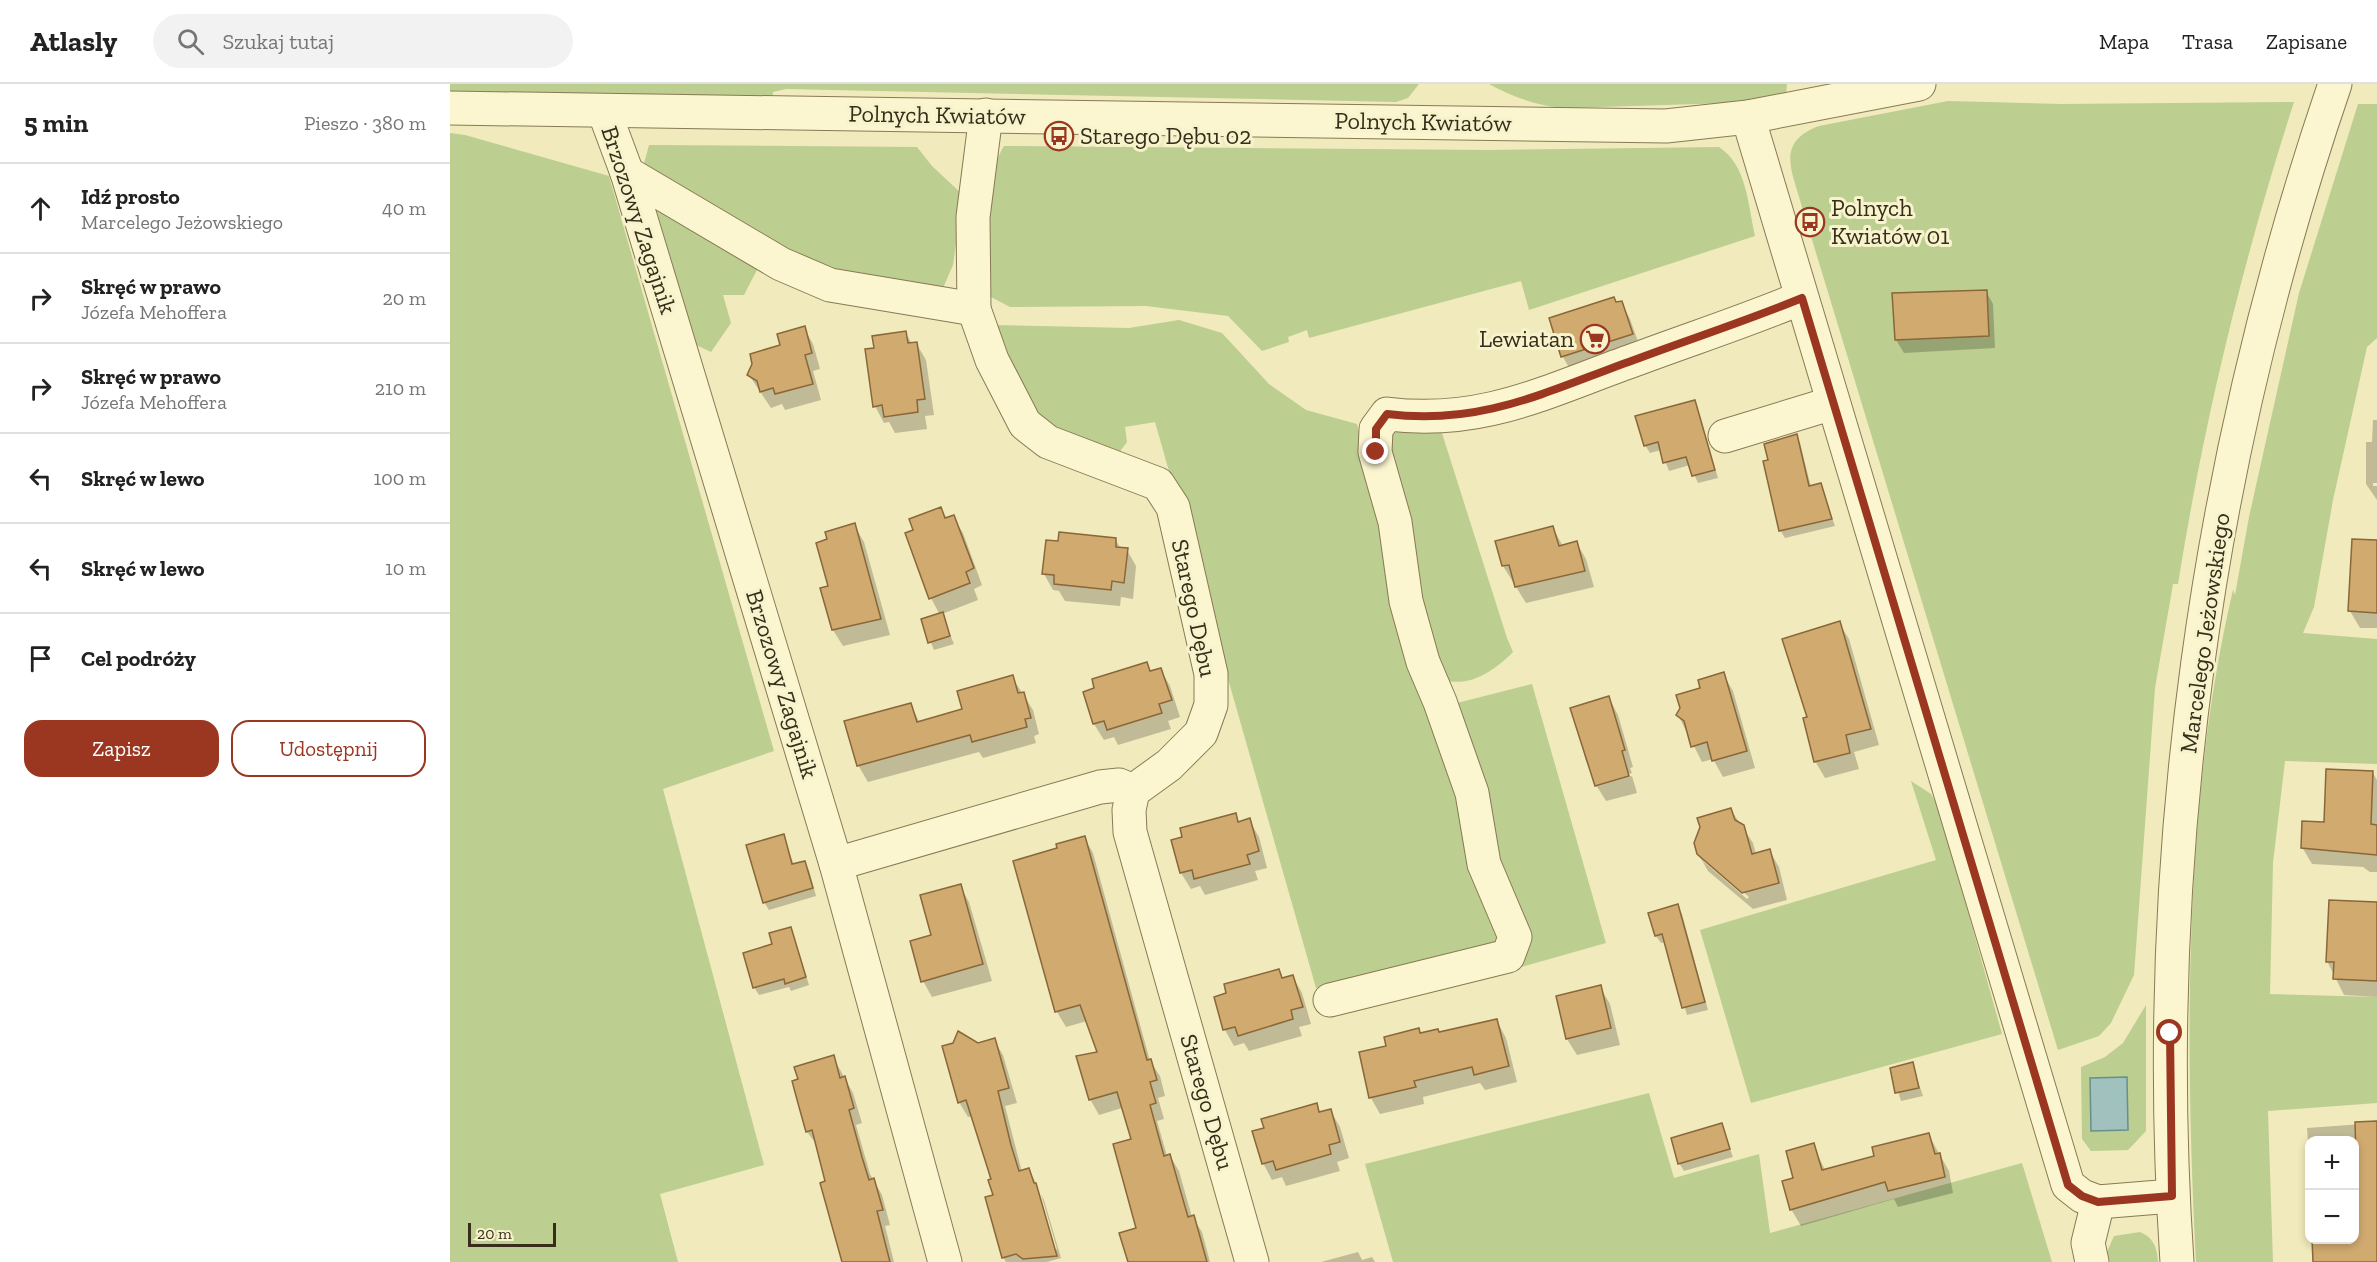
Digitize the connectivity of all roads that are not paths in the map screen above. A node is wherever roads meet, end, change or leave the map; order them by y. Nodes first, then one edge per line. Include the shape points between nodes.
1 (1919, 84) edge
2 (2335, 84) edge
3 (450, 108) edge
4 (604, 111) junction
5 (986, 115) junction
6 (1748, 117) junction
7 (627, 173) junction
8 (1802, 298) junction
9 (974, 309) junction
10 (1833, 403) junction
11 (1725, 436) dead end
12 (1133, 791) junction
13 (836, 864) junction
14 (1330, 1000) dead end
15 (2172, 1196) junction
16 (2098, 1202) junction
17 (945, 1262) edge
18 (1252, 1262) edge
19 (2092, 1262) edge
20 (2177, 1262) edge

1 - 6 street, Polnych Kwiatów
2 - 15 street, Marcelego Jeżowskiego via 2283,251 2248,386 2202,633 2178,849 2170,1033
3 - 4 street, Polnych Kwiatów
4 - 5 street, Polnych Kwiatów
4 - 7 street, Brzozowy Zagajnik
5 - 6 street, Polnych Kwiatów via 1557,126 1666,126
5 - 9 street, Starego Dębu via 973,217
6 - 8 street
7 - 9 street via 781,264 830,285
7 - 13 street, Brzozowy Zagajnik
8 - 10 street
8 - 14 street via 1530,399 1477,414 1420,418 1387,414 1381,420 1376,429 1376,452 1395,522 1406,601 1423,662 1472,793 1484,864 1515,937 1508,956
9 - 12 street, Starego Dębu via 992,360 1025,424 1048,442 1158,484 1173,507 1211,674 1211,705 1201,733 1169,765
10 - 11 street
10 - 16 street via 2068,1185
12 - 13 street via 1119,785 1100,787
12 - 18 street, Starego Dębu via 1130,832
13 - 17 street, Brzozowy Zagajnik
15 - 16 street
15 - 20 street, Marcelego Jeżowskiego
16 - 19 street via 2088,1243

